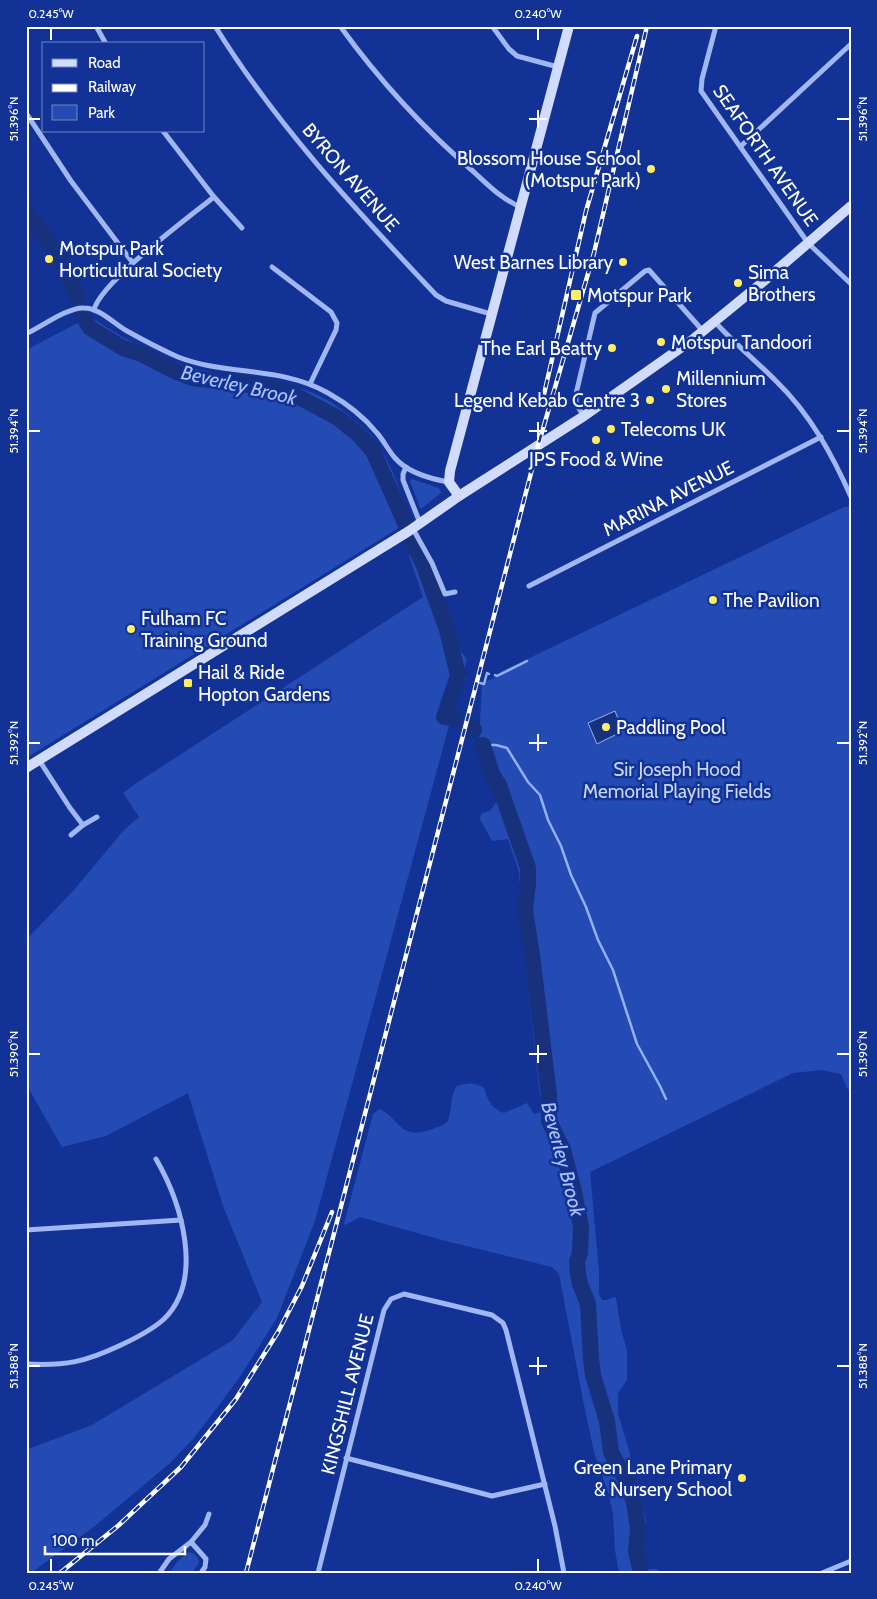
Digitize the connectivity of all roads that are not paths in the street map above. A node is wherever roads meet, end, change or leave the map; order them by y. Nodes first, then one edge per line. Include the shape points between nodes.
1 (96, 26) edge
2 (215, 26) edge
3 (340, 26) edge
4 (492, 26) edge
5 (569, 26) edge
6 (716, 26) edge
7 (105, 42) edge
8 (851, 44) edge
9 (558, 67) junction
10 (26, 113) edge
11 (164, 132) edge
12 (741, 146) junction
13 (214, 197) junction
14 (851, 206) edge
15 (520, 207) junction
16 (242, 228) dead end
17 (808, 243) junction
18 (133, 263) junction
19 (272, 267) dead end
20 (851, 284) edge
21 (94, 310) junction
22 (492, 314) junction
23 (715, 322) junction
24 (703, 331) junction
25 (26, 334) edge
26 (310, 384) junction
27 (584, 416) junction
28 (821, 437) junction
29 (406, 467) junction
30 (449, 482) junction
31 (459, 496) junction
32 (851, 497) edge
33 (414, 528) junction
34 (529, 586) dead end
35 (455, 592) dead end
36 (39, 760) junction
37 (26, 768) edge
38 (97, 817) dead end
39 (83, 825) junction
40 (71, 835) dead end
41 (156, 1159) dead end
42 (181, 1220) junction
43 (26, 1230) edge
44 (26, 1364) edge
45 (346, 1458) junction
46 (545, 1484) junction
47 (209, 1514) dead end
48 (191, 1542) junction
49 (851, 1561) edge
50 (160, 1572) edge
51 (201, 1573) edge
52 (318, 1573) edge
53 (564, 1573) edge
54 (822, 1573) edge

1 - 7 street
2 - 22 street, BYRON AVENUE via 282,120 318,164 436,294 446,301
3 - 15 street via 380,77 458,158 504,198
4 - 9 street via 517,56
5 - 9 street
6 - 12 street, SEAFORTH AVENUE via 701,91
8 - 12 street
9 - 15 street
10 - 18 street
11 - 13 street
12 - 17 street, SEAFORTH AVENUE
13 - 16 street
13 - 18 street
14 - 17 street
15 - 22 street
17 - 20 street, SEAFORTH AVENUE
17 - 23 street
18 - 21 street via 98,298
19 - 26 street via 331,312 337,324
21 - 25 street via 82,308 64,314
21 - 26 street via 124,330 178,357 204,365 286,376
22 - 30 street
23 - 24 street
23 - 28 street via 777,382
24 - 27 street
24 - 27 street via 649,270 645,271 595,313 576,394 576,404
26 - 29 street via 346,405 378,434 396,460
27 - 31 street
28 - 32 street
28 - 34 street, MARINA AVENUE
29 - 30 street
29 - 33 street via 402,474
30 - 31 street
31 - 33 street
33 - 35 street via 445,594
33 - 36 street
36 - 37 street
36 - 39 street
38 - 39 street
39 - 40 street
41 - 42 street
42 - 43 street
42 - 44 street via 185,1245 184,1278 181,1293 164,1319 132,1340 95,1357 62,1365
45 - 46 street via 492,1496
45 - 46 street, KINGSHILL AVENUE via 384,1310 391,1299 410,1294 492,1315 503,1323
45 - 52 street, KINGSHILL AVENUE
46 - 53 street, KINGSHILL AVENUE
47 - 48 street
48 - 50 street via 169,1559
48 - 51 street via 206,1559
49 - 54 street

